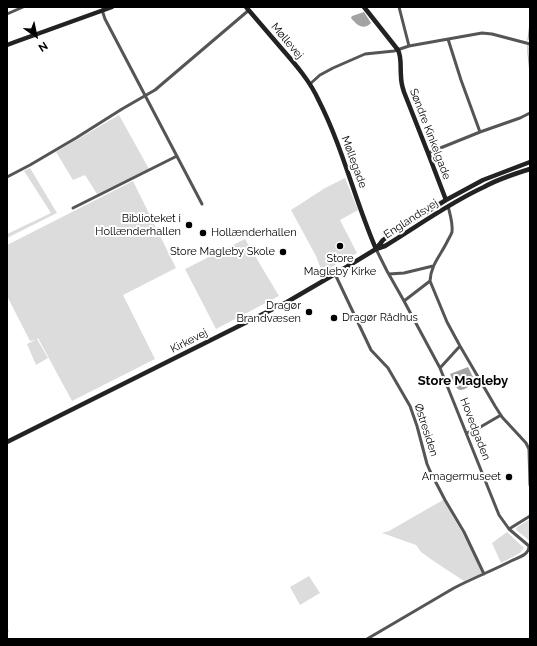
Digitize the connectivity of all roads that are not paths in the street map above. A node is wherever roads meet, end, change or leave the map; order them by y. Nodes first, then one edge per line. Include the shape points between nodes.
1 (21, 7) edge
2 (112, 7) edge
3 (364, 7) edge
4 (400, 7) edge
5 (248, 9) edge
6 (102, 10) junction
7 (7, 14) edge
8 (448, 39) junction
9 (530, 44) edge
10 (7, 45) edge
11 (408, 46) junction
12 (398, 50) junction
13 (310, 84) junction
14 (146, 96) junction
15 (530, 113) edge
16 (480, 132) junction
17 (428, 153) junction
18 (177, 156) junction
19 (530, 162) edge
20 (530, 169) edge
21 (7, 177) edge
22 (446, 200) junction
23 (202, 204) dead end
24 (448, 206) junction
25 (73, 208) dead end
26 (376, 249) junction
27 (433, 266) junction
28 (335, 274) junction
29 (388, 274) junction
30 (430, 281) junction
31 (404, 301) junction
32 (460, 346) junction
33 (440, 368) junction
34 (501, 415) junction
35 (467, 433) junction
36 (7, 442) edge
37 (530, 485) edge
38 (530, 516) edge
39 (509, 528) junction
40 (484, 574) junction
41 (367, 639) edge

1 - 7 street
2 - 6 main road
3 - 12 main road
4 - 11 street
5 - 13 main road, Møllevej
5 - 14 street, Møllevej
6 - 10 main road
6 - 14 street
8 - 9 street via 482,33
8 - 11 street
8 - 16 street
11 - 12 street
12 - 13 street via 358,57 320,75
12 - 17 main road, Søndre Kinkelgade via 404,92
13 - 26 main road, Møllegade via 328,119
14 - 18 street
14 - 21 street, Møllevej
15 - 16 street
16 - 17 street
17 - 22 main road, Søndre Kinkelgade
18 - 23 street
18 - 25 street
19 - 22 main road, Englandsvej via 483,180
20 - 24 main road, Englandsvej via 492,183
22 - 26 main road, Englandsvej via 393,233
24 - 26 main road, Englandsvej via 385,246
24 - 27 street via 452,232
26 - 28 main road, Kirkevej
26 - 29 street, Hovedgaden
27 - 29 street
27 - 30 street
28 - 36 main road, Kirkevej via 287,302
28 - 40 street, Østresiden via 371,350 388,368 410,406 430,471
29 - 31 street, Hovedgaden
30 - 31 street
30 - 32 street
31 - 33 street, Hovedgaden
32 - 33 street
32 - 34 street
33 - 35 street, Hovedgaden
34 - 35 street
34 - 37 street via 529,449
35 - 39 street, Hovedgaden via 499,515
38 - 39 street
39 - 40 street, Hovedgaden via 529,546 528,550 507,564
40 - 41 street via 454,588

